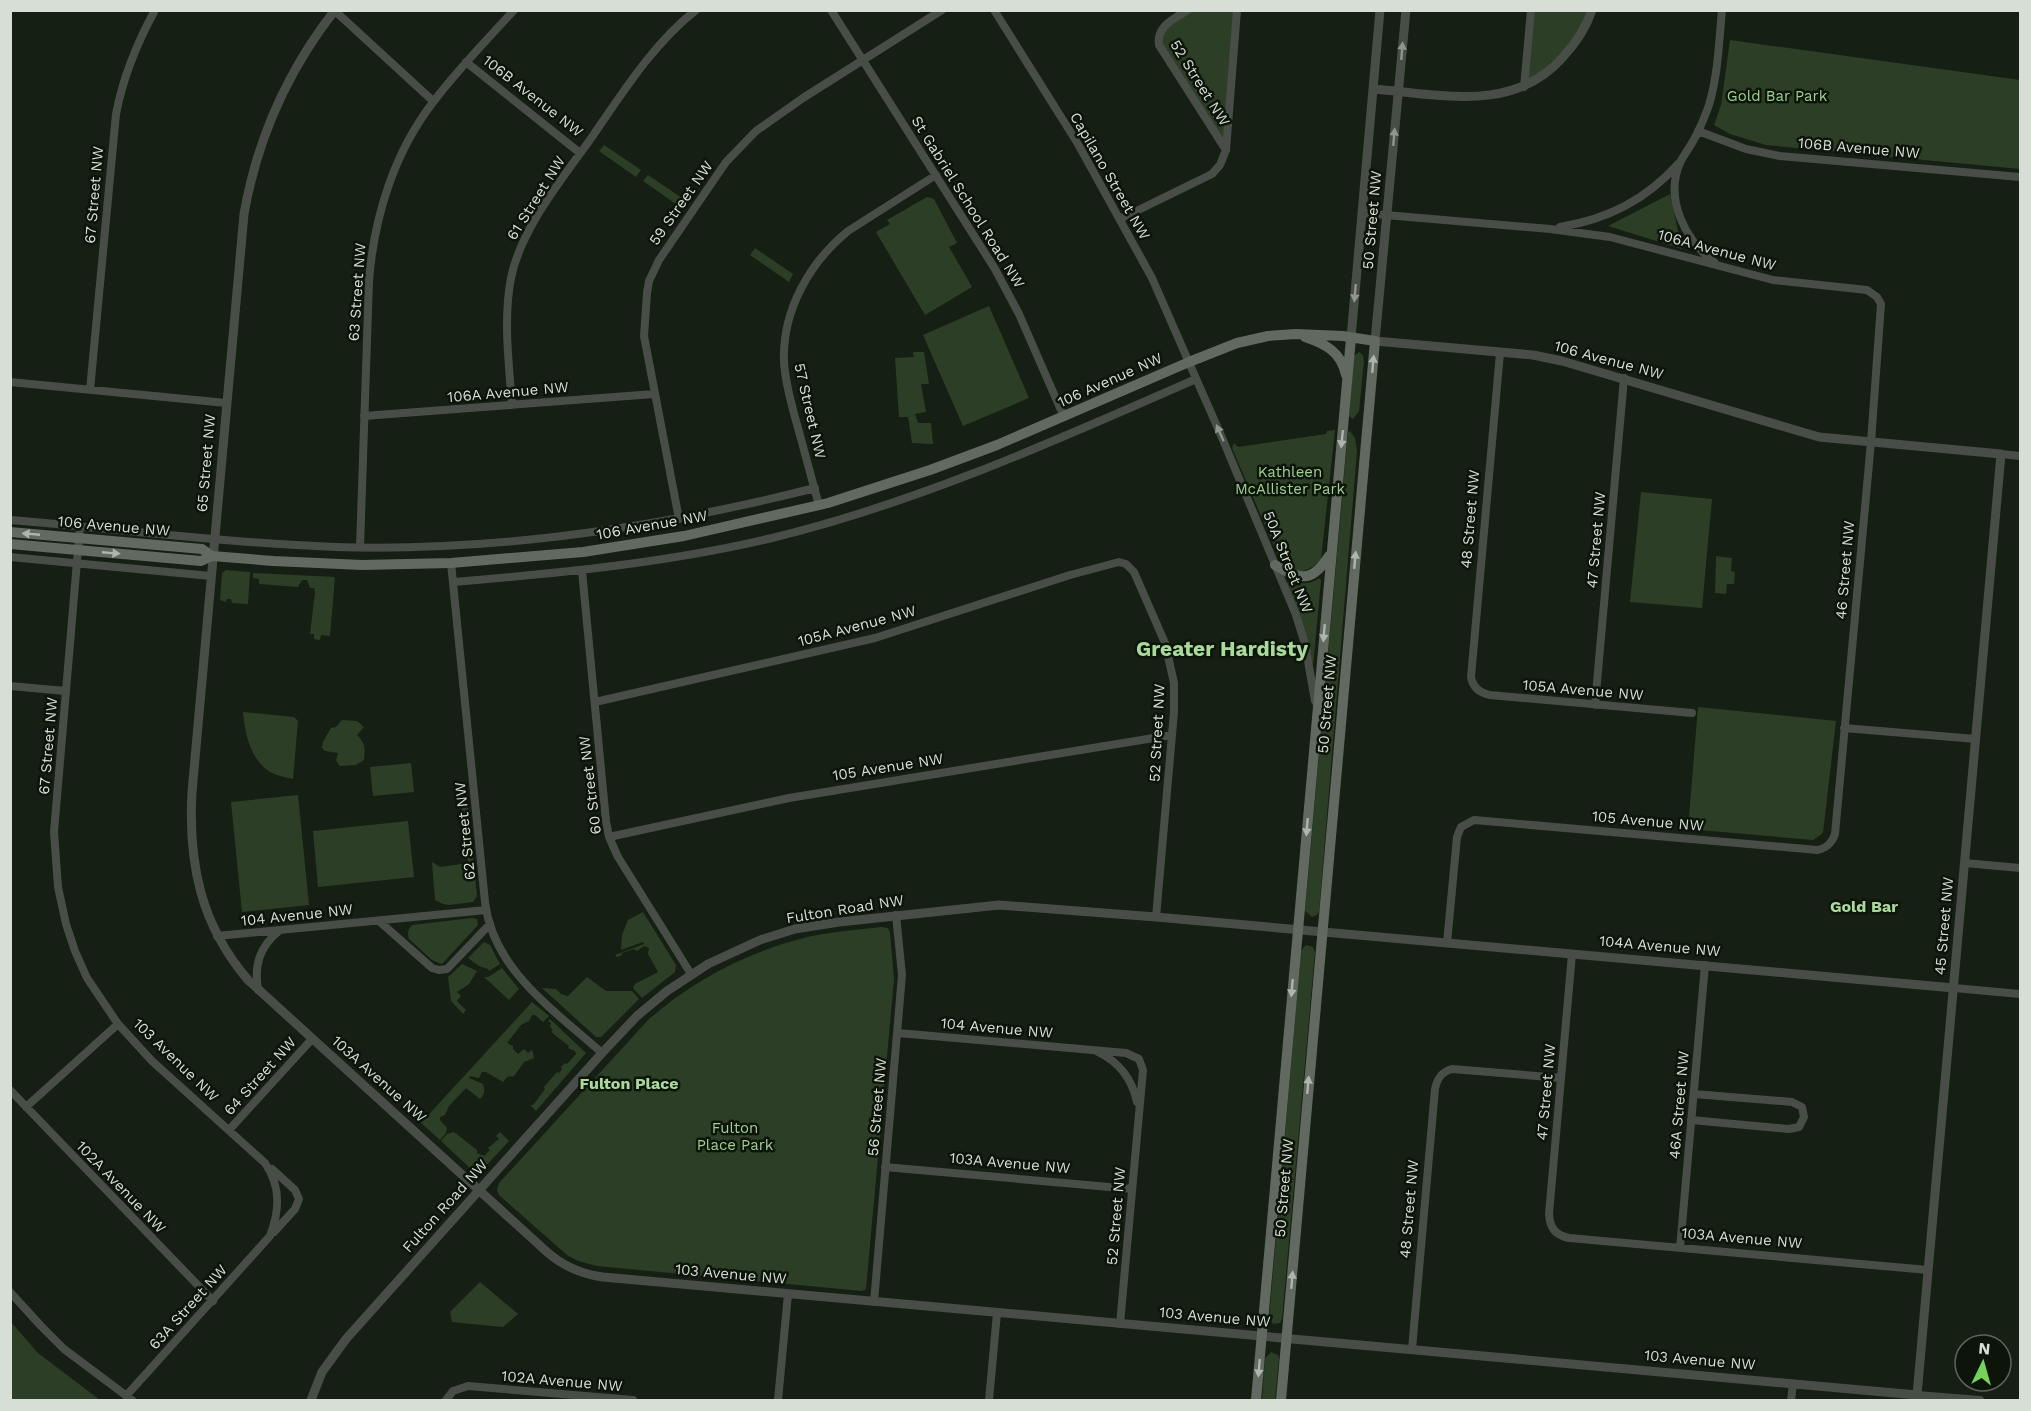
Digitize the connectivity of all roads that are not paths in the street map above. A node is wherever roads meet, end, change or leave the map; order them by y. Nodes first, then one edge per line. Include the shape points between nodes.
1 (155, 10) edge
2 (514, 10) edge
3 (696, 10) edge
4 (831, 10) edge
5 (942, 10) edge
6 (994, 10) edge
7 (1188, 10) edge
8 (1237, 10) edge
9 (1380, 10) edge
10 (1406, 10) edge
11 (1531, 10) edge
12 (1592, 10) edge
13 (1722, 10) edge
14 (335, 11) edge
15 (863, 60) junction
16 (466, 62) junction
17 (1524, 87) junction
18 (1373, 89) junction
19 (1399, 91) junction
20 (434, 101) junction
21 (1698, 131) junction
22 (1226, 150) junction
23 (580, 153) junction
24 (1681, 161) junction
25 (936, 176) junction
26 (2020, 177) edge
27 (1362, 213) junction
28 (1388, 215) junction
29 (1120, 219) junction
30 (1550, 229) junction
31 (1718, 266) junction
32 (1877, 297) joint
33 (1296, 334) junction
34 (1351, 338) junction
35 (1375, 341) junction
36 (1500, 353) junction
37 (1189, 362) junction
38 (1624, 378) junction
39 (1196, 379) junction
40 (1348, 381) junction
41 (10, 382) edge
42 (90, 390) junction
43 (654, 394) junction
44 (226, 403) junction
45 (512, 405) junction
46 (364, 416) junction
47 (1064, 417) junction
48 (1870, 442) junction
49 (2001, 454) junction
50 (2020, 456) edge
51 (814, 488) junction
52 (819, 505) junction
53 (679, 519) junction
54 (10, 520) edge
55 (81, 526) junction
56 (10, 532) edge
57 (80, 538) junction
58 (214, 538) junction
59 (10, 544) edge
60 (360, 547) junction
61 (78, 550) junction
62 (1331, 553) junction
63 (212, 556) junction
64 (10, 557) edge
65 (1123, 562) joint
66 (77, 563) junction
67 (452, 563) junction
68 (1275, 565) junction
69 (582, 571) junction
70 (211, 576) junction
71 (453, 582) junction
72 (10, 686) edge
73 (1475, 688) joint
74 (66, 691) junction
75 (595, 702) junction
76 (1594, 705) junction
77 (1317, 712) junction
78 (1692, 714) dead end
79 (1844, 728) junction
80 (1172, 735) junction
81 (1976, 739) junction
82 (609, 837) junction
83 (1829, 846) joint
84 (1965, 863) junction
85 (2020, 868) edge
86 (486, 910) junction
87 (896, 915) junction
88 (1156, 917) junction
89 (379, 921) junction
90 (490, 924) junction
91 (280, 930) junction
92 (1298, 930) junction
93 (1322, 932) junction
94 (217, 936) junction
95 (1447, 942) junction
96 (1572, 954) junction
97 (82, 965) joint
98 (1705, 965) junction
99 (692, 974) junction
100 (1954, 988) junction
101 (258, 991) junction
102 (2020, 994) edge
103 (118, 1024) junction
104 (898, 1033) junction
105 (312, 1039) junction
106 (1094, 1050) junction
107 (602, 1053) junction
108 (1140, 1059) joint
109 (1124, 1072) joint
110 (1561, 1078) junction
111 (10, 1090) edge
112 (1694, 1094) junction
113 (26, 1107) junction
114 (1139, 1111) junction
115 (1691, 1120) junction
116 (229, 1130) junction
117 (265, 1163) junction
118 (885, 1167) junction
119 (1132, 1189) junction
120 (478, 1190) junction
121 (299, 1199) joint
122 (278, 1203) joint
123 (1554, 1231) joint
124 (270, 1236) junction
125 (1680, 1248) junction
126 (1928, 1270) junction
127 (10, 1292) edge
128 (788, 1294) junction
129 (213, 1301) junction
130 (874, 1302) junction
131 (997, 1313) junction
132 (1120, 1324) junction
133 (1262, 1336) junction
134 (1286, 1338) junction
135 (1412, 1349) junction
136 (1793, 1384) junction
137 (129, 1398) edge
138 (1917, 1398) edge
139 (311, 1401) edge
140 (446, 1401) edge
141 (633, 1401) edge
142 (778, 1401) edge
143 (989, 1401) edge
144 (1256, 1401) edge
145 (1281, 1401) edge
146 (1791, 1401) edge
147 (1980, 1401) edge

1 - 42 street, 67 Street NW via 119,95
2 - 16 street, 63 Street NW
3 - 23 street, 61 Street NW via 658,46
4 - 15 street, St Gabriel School Road NW
5 - 15 street, 59 Street NW
6 - 29 street, Capilano Street NW via 1075,138
7 - 22 street, 52 Street NW via 1162,28 1159,45
8 - 22 street, 52 Street NW
9 - 18 street, 50 Street NW
19 -> 10 street, 50 Street NW
11 - 17 street
12 - 17 street via 1580,36 1564,56 1548,73
13 - 21 street via 1714,84
14 - 20 street
14 - 44 street, 65 Street NW via 290,80 254,170 242,227
15 - 25 street, St Gabriel School Road NW
15 - 43 street, 59 Street NW via 773,117 738,147 666,248 649,281 644,313
16 - 20 street, 63 Street NW
16 - 23 street, 106B Avenue NW
17 - 19 street via 1479,97
18 - 19 street
18 - 27 street, 50 Street NW
28 -> 19 street, 50 Street NW
20 - 46 street, 63 Street NW via 399,161 378,222 369,281
21 - 24 street
21 - 26 street, 106B Avenue NW via 1746,149 1780,156
22 - 29 street via 1212,174
23 - 45 street, 61 Street NW via 527,233 511,276 507,317
24 - 30 street, 106A Avenue NW via 1651,191 1618,211 1592,221
24 - 31 street via 1676,186 1681,222 1696,247
25 - 47 street, St Gabriel School Road NW via 1006,288
25 - 51 street, 57 Street NW via 836,241 809,272 794,304 786,335 785,372
27 - 28 street, 106A Avenue NW
27 -> 34 street, 50 Street NW
28 - 30 street, 106A Avenue NW
28 - 35 street, 50 Street NW
29 - 37 street, Capilano Street NW via 1155,284
30 - 31 street, 106A Avenue NW via 1617,238
31 - 32 street, 106A Avenue NW via 1785,282 1867,290
32 - 48 street, 46 Street NW via 1881,308
33 - 34 main road, 106 Avenue NW
33 - 37 main road, 106 Avenue NW via 1237,343
33 - 40 main road via 1334,351
34 - 35 main road, 106 Avenue NW
34 - 40 main road, 50 Street NW
35 - 36 street, 106 Avenue NW
93 -> 35 main road, 50 Street NW
36 - 38 street, 106 Avenue NW via 1533,355
36 - 73 street, 48 Street NW via 1471,677
37 - 39 street, 50A Street NW
37 - 47 main road, 106 Avenue NW
38 - 48 street, 106 Avenue NW via 1808,434
38 - 76 street, 47 Street NW
68 -> 39 street, 50A Street NW
39 - 69 street via 1000,464 863,512 771,538
40 -> 62 main road, 50 Street NW
41 - 42 street
42 - 44 street
43 - 45 street, 106A Avenue NW
43 - 53 street, 59 Street NW
44 - 58 street, 65 Street NW
45 - 46 street, 106A Avenue NW
46 - 60 street, 63 Street NW
47 - 52 main road, 106 Avenue NW via 930,470
48 - 49 street, 106 Avenue NW
48 - 79 street, 46 Street NW
49 - 50 street, 106 Avenue NW
49 - 81 street, 45 Street NW
51 - 52 street, 57 Street NW
51 - 53 street, 106 Avenue NW
52 - 67 main road, 106 Avenue NW via 633,545
53 - 60 street, 106 Avenue NW via 521,541
54 - 55 street, 106 Avenue NW
55 - 57 street, 67 Street NW
55 - 58 street, 106 Avenue NW
57 -> 56 main road, 106 Avenue NW
57 - 61 street, 67 Street NW
57 - 63 main road, 106 Avenue NW via 202,549
58 - 60 street, 106 Avenue NW
58 - 63 street, 65 Street NW
59 - 61 main road, 106 Avenue NW
61 -> 63 main road, 106 Avenue NW via 201,561
61 - 66 street, 67 Street NW
62 - 68 main road via 1323,566 1306,576 1293,576
62 -> 77 main road, 50 Street NW
63 - 67 main road, 106 Avenue NW via 351,565
63 - 70 street, 65 Street NW
64 - 66 street
65 - 75 street, 105A Avenue NW via 1111,562 875,638
65 - 80 street, 52 Street NW via 1134,572 1168,652 1174,693
66 - 70 street
66 - 74 street, 67 Street NW
67 - 71 street, 62 Street NW
68 - 77 street, 50A Street NW via 1305,644
69 - 71 street
69 - 75 street, 60 Street NW
70 - 94 street, 65 Street NW via 190,821 198,885
71 - 86 street, 62 Street NW
72 - 74 street
73 - 76 street, 105A Avenue NW via 1490,695
74 - 97 street, 67 Street NW via 55,859 60,898
75 - 82 street, 60 Street NW
76 - 78 street, 105A Avenue NW
77 -> 92 main road, 50 Street NW
79 - 81 street
79 - 83 street, 46 Street NW via 1835,834
80 - 82 street, 105 Avenue NW via 789,798
80 - 88 street, 52 Street NW
81 - 84 street, 45 Street NW
82 - 99 street, 60 Street NW
83 - 95 street, 105 Avenue NW via 1818,850 1479,820 1465,824 1457,837
84 - 85 street
84 - 100 street, 45 Street NW
86 - 89 street, 104 Avenue NW
86 - 90 street, 62 Street NW
87 - 88 street, Fulton Road NW via 1010,905
87 - 99 street, Fulton Road NW via 827,923 778,934 740,948
87 - 104 street, 56 Street NW via 902,966
88 - 92 street, Fulton Road NW
89 - 90 street via 439,970 447,969
89 - 91 street, 104 Avenue NW
90 - 107 street, 62 Street NW via 504,956 524,983
91 - 94 street, 104 Avenue NW
91 - 101 street via 267,942 258,959
92 - 93 street, 104A Avenue NW
92 -> 133 main road, 50 Street NW
93 - 95 street, 104A Avenue NW
134 -> 93 main road, 50 Street NW
94 - 101 street, 103A Avenue NW
95 - 96 street, 104A Avenue NW
96 - 98 street, 104A Avenue NW
96 - 110 street, 47 Street NW
97 - 103 street, 103 Avenue NW via 94,991
98 - 100 street, 104A Avenue NW
98 - 112 street, 46A Street NW
99 - 107 street, Fulton Road NW via 651,1004
100 - 102 street, 104A Avenue NW
100 - 126 street, 45 Street NW
101 - 105 street, 103A Avenue NW
103 - 113 street
103 - 116 street, 103 Avenue NW via 141,1051
104 - 106 street, 104 Avenue NW
104 - 118 street, 56 Street NW
105 - 116 street, 64 Street NW
105 - 120 street, 103A Avenue NW
106 - 108 street, 104 Avenue NW via 1126,1053
106 - 109 street, 104 Avenue NW via 1113,1060
107 - 120 street, Fulton Road NW
108 - 114 street, 52 Street NW via 1143,1070
109 - 114 street, 52 Street NW via 1135,1092
110 - 123 street, 47 Street NW via 1549,1214
110 - 135 street, 48 Street NW via 1456,1069 1443,1073 1437,1080
111 - 113 street, 102A Avenue NW
112 - 115 street, 46A Street NW
112 - 115 street via 1792,1102 1802,1107 1804,1117 1801,1124 1789,1130
113 - 129 street, 102A Avenue NW
114 - 119 street, 52 Street NW
115 - 125 street, 46A Street NW
116 - 117 street, 103 Avenue NW
117 - 121 street, 103 Avenue NW via 295,1190
117 - 122 street, 103 Avenue NW via 274,1179
118 - 119 street, 103A Avenue NW
118 - 130 street, 56 Street NW
119 - 132 street, 52 Street NW
120 - 128 street, 103 Avenue NW via 553,1258 578,1272
120 - 139 street, Fulton Road NW via 339,1347 322,1372
121 - 124 street, 63A Street NW via 295,1209
122 - 124 street, 63A Street NW
123 - 125 street, 103A Avenue NW via 1569,1238
124 - 129 street, 63A Street NW
125 - 126 street, 103A Avenue NW
126 - 138 street, 45 Street NW
127 - 137 street via 64,1348
128 - 130 street, 103 Avenue NW
128 - 142 street
129 - 137 street, 63A Street NW
130 - 131 street, 103 Avenue NW
131 - 132 street, 103 Avenue NW
131 - 143 street
132 - 133 street, 103 Avenue NW
133 - 134 street, 103 Avenue NW
133 -> 144 main road, 50 Street NW
134 - 135 street, 103 Avenue NW
134 - 145 main road, 50 Street NW
135 - 136 street, 103 Avenue NW
136 - 138 street, 103 Avenue NW
136 - 146 street
138 - 147 street, 103 Avenue NW
140 - 141 street, 102A Avenue NW via 462,1387

